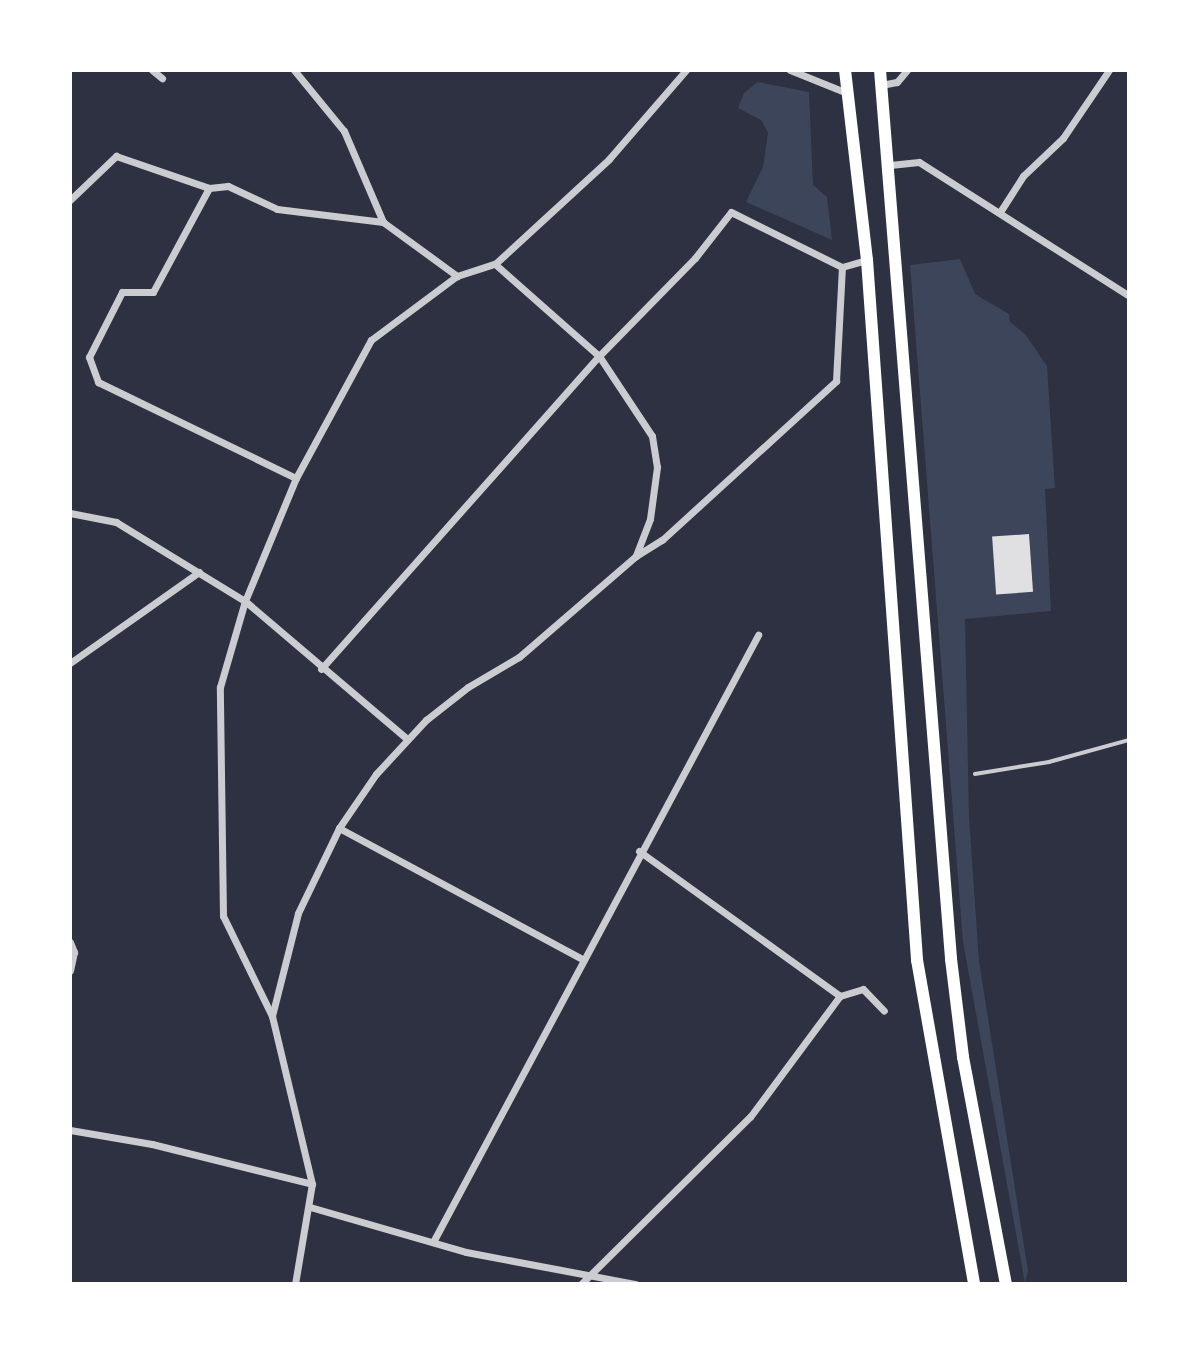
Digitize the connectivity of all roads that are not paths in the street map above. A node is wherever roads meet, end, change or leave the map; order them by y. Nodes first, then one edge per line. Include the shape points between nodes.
1 (152, 70) edge
2 (294, 70) edge
3 (686, 70) edge
4 (790, 70) edge
5 (845, 70) edge
6 (880, 70) edge
7 (907, 70) edge
8 (1109, 70) edge
9 (162, 78) dead end
10 (881, 85) junction
11 (846, 93) junction
12 (890, 165) junction
13 (209, 188) junction
14 (70, 200) edge
15 (1000, 212) junction
16 (383, 222) junction
17 (867, 261) junction
18 (495, 264) junction
19 (842, 267) junction
20 (457, 276) junction
21 (1129, 296) edge
22 (598, 356) junction
23 (296, 478) junction
24 (70, 513) edge
25 (636, 556) junction
26 (199, 572) junction
27 (245, 601) junction
28 (758, 635) dead end
29 (70, 663) edge
30 (321, 669) junction
31 (406, 738) junction
32 (1129, 740) edge
33 (975, 774) dead end
34 (339, 828) junction
35 (639, 851) junction
36 (70, 942) edge
37 (584, 960) junction
38 (70, 971) edge
39 (840, 996) junction
40 (884, 1011) dead end
41 (272, 1016) junction
42 (70, 1132) edge
43 (312, 1184) junction
44 (310, 1207) junction
45 (433, 1242) junction
46 (588, 1276) junction
47 (295, 1284) edge
48 (581, 1284) edge
49 (636, 1284) edge
50 (974, 1284) edge
51 (1006, 1284) edge

1 - 9 street
2 - 16 street via 344,131
3 - 18 street via 609,159
4 - 11 street
5 - 11 main road
6 - 10 main road
7 - 10 street via 897,82
8 - 15 street via 1063,138 1023,176
10 - 12 main road
11 - 17 main road
12 - 15 street via 919,162
12 - 51 main road via 951,959 963,1056
13 - 14 street via 116,156
13 - 16 street via 228,186 277,209
13 - 23 street via 153,292 122,292 89,357 98,382
15 - 21 street
16 - 20 street
17 - 19 street
17 - 50 main road via 917,960
18 - 20 street
18 - 22 street
19 - 22 street via 731,212 695,258
19 - 25 street via 836,381 662,541
20 - 23 street via 371,340
22 - 25 street via 652,436 657,467 650,519
22 - 30 street
23 - 27 street
24 - 26 street via 116,522
25 - 31 street via 519,657 468,687
26 - 27 street
26 - 29 street
27 - 30 street
27 - 41 street via 220,687 223,916
28 - 35 street
30 - 31 street
31 - 34 street
32 - 33 lane via 1049,762
34 - 37 street
34 - 41 street via 298,914
35 - 37 street
35 - 39 street
36 - 38 street via 74,952
37 - 45 street
39 - 40 street via 863,989
39 - 46 street via 750,1117
41 - 43 street
42 - 43 street via 152,1144
43 - 44 street
44 - 45 street
44 - 47 street
45 - 46 street
46 - 48 street
46 - 49 street

